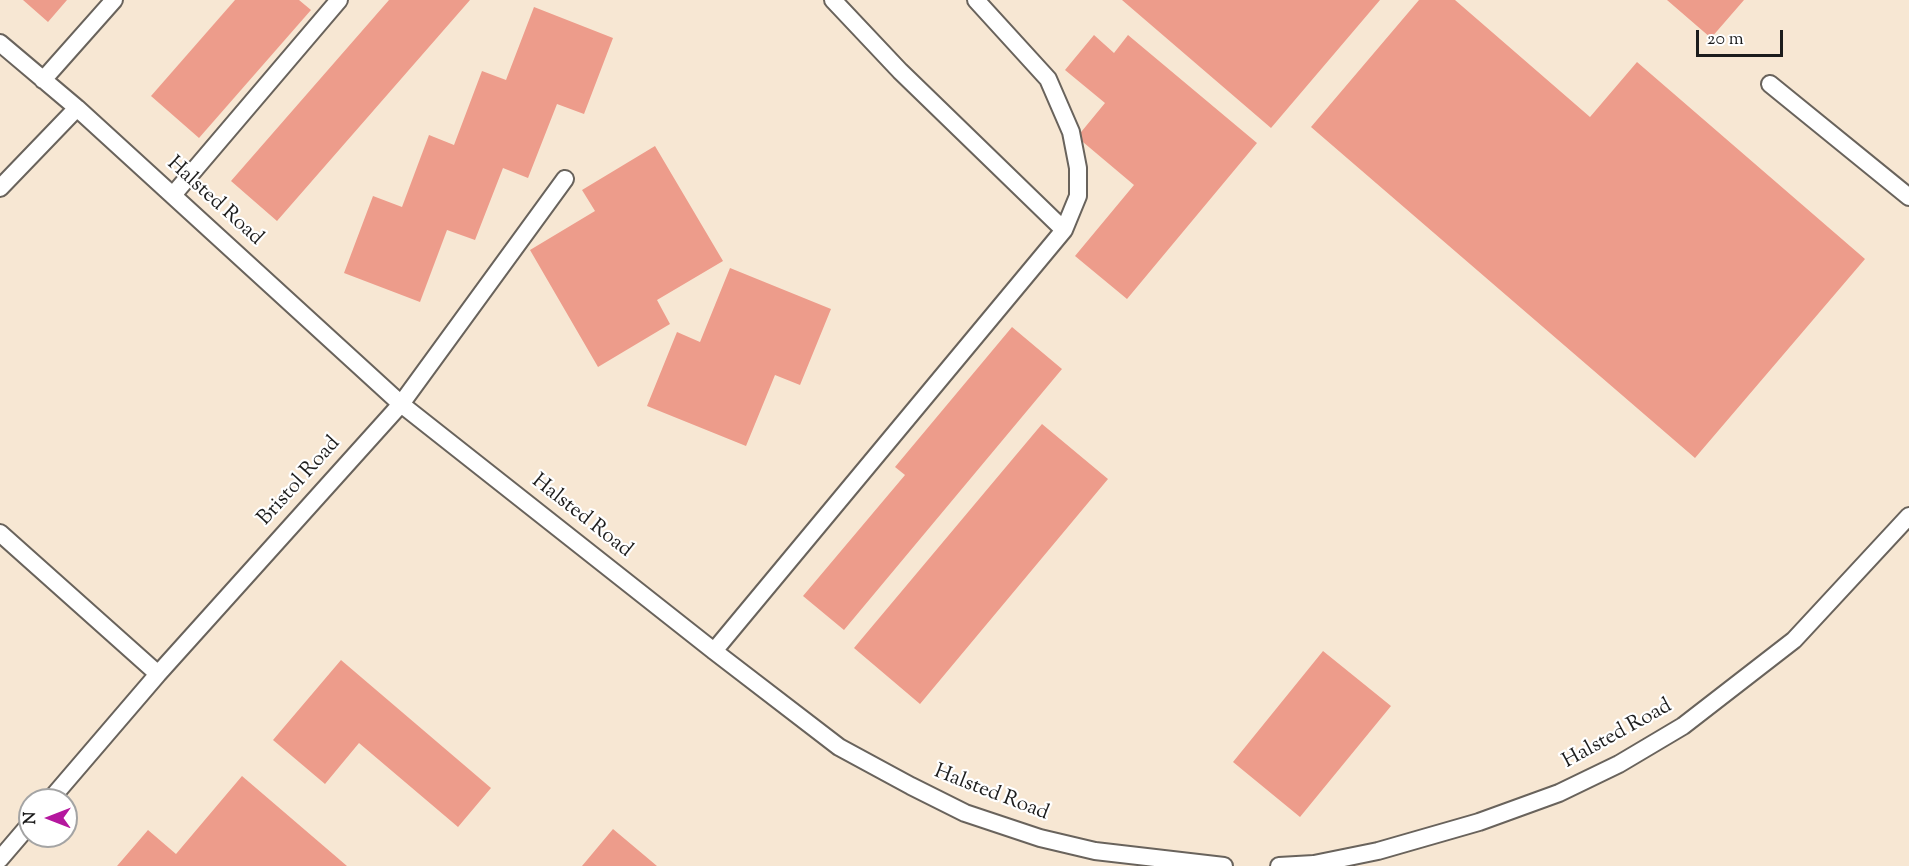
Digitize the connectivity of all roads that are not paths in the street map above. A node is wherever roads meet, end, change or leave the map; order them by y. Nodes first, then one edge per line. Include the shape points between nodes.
1 (114, 0) edge
2 (339, 0) edge
3 (833, 0) edge
4 (976, 0) edge
5 (0, 43) edge
6 (43, 80) junction
7 (1770, 84) dead end
8 (78, 108) junction
9 (565, 178) dead end
10 (0, 188) edge
11 (173, 195) junction
12 (1909, 197) edge
13 (1064, 231) junction
14 (401, 404) junction
15 (1909, 516) edge
16 (0, 533) edge
17 (714, 651) junction
18 (158, 674) junction
19 (61, 788) edge
20 (18, 838) edge
21 (0, 859) edge
22 (1224, 866) edge
23 (1279, 866) edge

1 - 6 lane
2 - 11 lane
3 - 13 lane
4 - 13 lane via 1048,79 1071,132 1078,168 1078,196
5 - 6 lane, Halsted Road
6 - 8 lane, Halsted Road
7 - 12 lane
8 - 10 lane
8 - 11 lane, Halsted Road
9 - 14 lane, Bristol Road
11 - 14 lane, Halsted Road
13 - 17 lane
14 - 17 lane, Halsted Road
14 - 18 lane, Bristol Road
15 - 23 lane, Halsted Road via 1794,640 1683,726 1619,764 1559,793 1479,822 1378,851 1314,864
16 - 18 lane
17 - 22 lane, Halsted Road via 839,747 965,813 1095,851
18 - 19 lane, Bristol Road
20 - 21 lane

